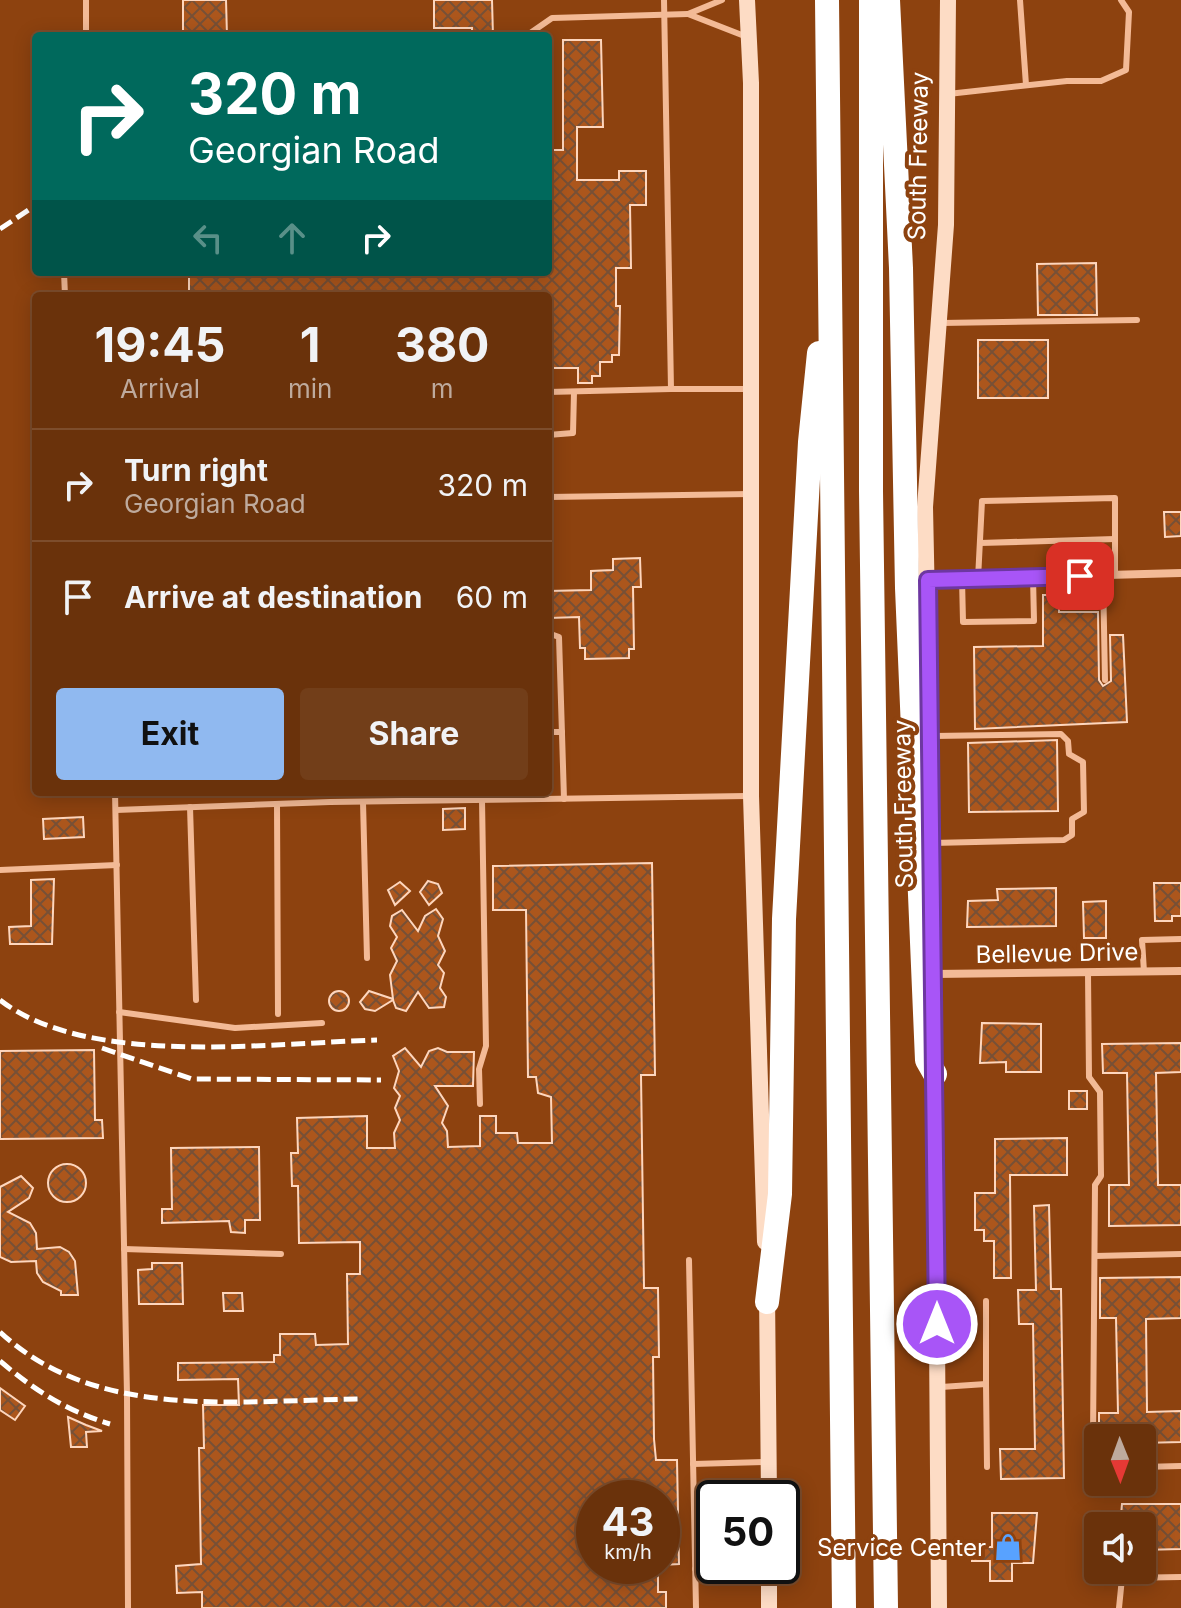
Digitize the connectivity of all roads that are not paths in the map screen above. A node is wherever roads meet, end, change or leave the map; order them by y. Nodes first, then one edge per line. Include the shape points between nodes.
1 (86, 0) edge
2 (664, 0) edge
3 (722, 0) edge
4 (747, 0) edge
5 (827, 0) edge
6 (871, 0) edge
7 (888, 0) edge
8 (948, 0) edge
9 (1020, 0) edge
10 (1121, 0) edge
11 (688, 14) junction
12 (664, 15) junction
13 (86, 32) edge
14 (532, 32) edge
15 (748, 37) junction
16 (1026, 85) junction
17 (948, 94) junction
18 (830, 275) junction
19 (1137, 320) dead end
20 (938, 323) junction
21 (671, 389) junction
22 (751, 389) junction
23 (552, 392) edge
24 (574, 392) junction
25 (552, 435) edge
26 (751, 494) junction
27 (552, 497) edge
28 (1115, 539) junction
29 (980, 543) junction
30 (1181, 573) edge
31 (1103, 575) junction
32 (1115, 575) junction
33 (1033, 577) junction
34 (962, 579) junction
35 (978, 579) junction
36 (928, 580) junction
37 (552, 634) edge
38 (1105, 680) dead end
39 (552, 732) edge
40 (562, 732) junction
41 (930, 736) junction
42 (115, 796) edge
43 (751, 796) junction
44 (564, 799) junction
45 (482, 800) junction
46 (363, 802) junction
47 (277, 804) junction
48 (190, 807) junction
49 (116, 810) junction
50 (932, 843) junction
51 (117, 865) junction
52 (0, 870) edge
53 (1181, 939) edge
54 (367, 958) dead end
55 (1181, 971) edge
56 (1144, 972) junction
57 (1088, 973) junction
58 (934, 974) junction
59 (196, 1000) dead end
60 (119, 1012) junction
61 (278, 1014) dead end
62 (322, 1023) dead end
63 (935, 1074) junction
64 (480, 1104) dead end
65 (124, 1249) junction
66 (281, 1254) dead end
67 (1181, 1254) edge
68 (1095, 1256) junction
69 (689, 1260) dead end
70 (986, 1301) dead end
71 (767, 1302) junction
72 (986, 1384) junction
73 (937, 1387) junction
74 (1093, 1424) edge
75 (768, 1462) junction
76 (693, 1464) junction
77 (1181, 1466) edge
78 (987, 1467) dead end
79 (1156, 1467) edge
80 (768, 1480) edge
81 (695, 1569) joint
82 (1181, 1577) edge
83 (769, 1584) edge
84 (128, 1608) edge
85 (696, 1608) edge
86 (769, 1608) edge
87 (844, 1608) edge
88 (886, 1608) edge
89 (939, 1608) edge
90 (1119, 1608) edge

1 - 13 lane
2 - 12 lane
3 - 11 lane
4 - 15 main road
5 - 18 highway
6 - 88 highway, South Freeway via 871,491
7 - 63 highway via 927,1060
8 - 17 main road, South Freeway
9 - 16 lane
10 - 16 lane via 1129,12 1126,70 1101,81
11 - 12 lane
11 - 15 lane
12 - 14 lane via 552,18
12 - 21 lane
15 - 22 main road
16 - 17 lane
17 - 20 main road, South Freeway
18 - 71 highway via 811,429 784,919 780,1194
18 - 87 highway
19 - 20 lane
20 - 36 main road, South Freeway via 925,507
21 - 22 lane
21 - 24 lane
22 - 26 main road
23 - 24 lane
24 - 25 lane via 573,433
26 - 27 lane
26 - 43 main road
28 - 29 lane
28 - 29 lane via 1115,498 982,501
28 - 32 lane
29 - 35 lane
30 - 32 street
31 - 32 street
31 - 33 street
31 - 38 lane
33 - 34 lane via 1034,621 963,622
33 - 35 street
34 - 35 street
34 - 36 street
36 - 41 main road, South Freeway
37 - 40 lane via 559,637
39 - 40 lane
40 - 44 lane
41 - 50 main road, South Freeway
41 - 50 lane via 1061,734 1069,754 1083,762 1084,812 1072,819 1072,835 1064,840
42 - 49 lane
43 - 44 lane
43 - 71 main road
44 - 45 lane
45 - 46 lane
45 - 64 lane via 486,1046 479,1069
46 - 47 lane
46 - 54 lane
47 - 48 lane
47 - 61 lane
48 - 49 lane
48 - 59 lane
49 - 51 lane
50 - 58 main road, South Freeway
51 - 52 lane
51 - 60 lane
53 - 56 lane via 1142,940
55 - 56 street, Bellevue Drive
56 - 57 street, Bellevue Drive
57 - 58 street, Bellevue Drive
57 - 68 lane via 1089,1077 1100,1092
58 - 63 main road, South Freeway
60 - 62 lane via 235,1028
60 - 65 lane
63 - 73 main road, South Freeway
65 - 66 lane
65 - 84 lane
67 - 68 lane
68 - 74 lane
69 - 76 lane
70 - 72 lane
71 - 75 main road
72 - 73 lane
72 - 78 lane
73 - 89 main road, South Freeway
75 - 76 lane
75 - 80 main road
76 - 81 lane
77 - 79 lane
81 - 85 lane
82 - 90 lane via 1122,1578
83 - 86 main road

